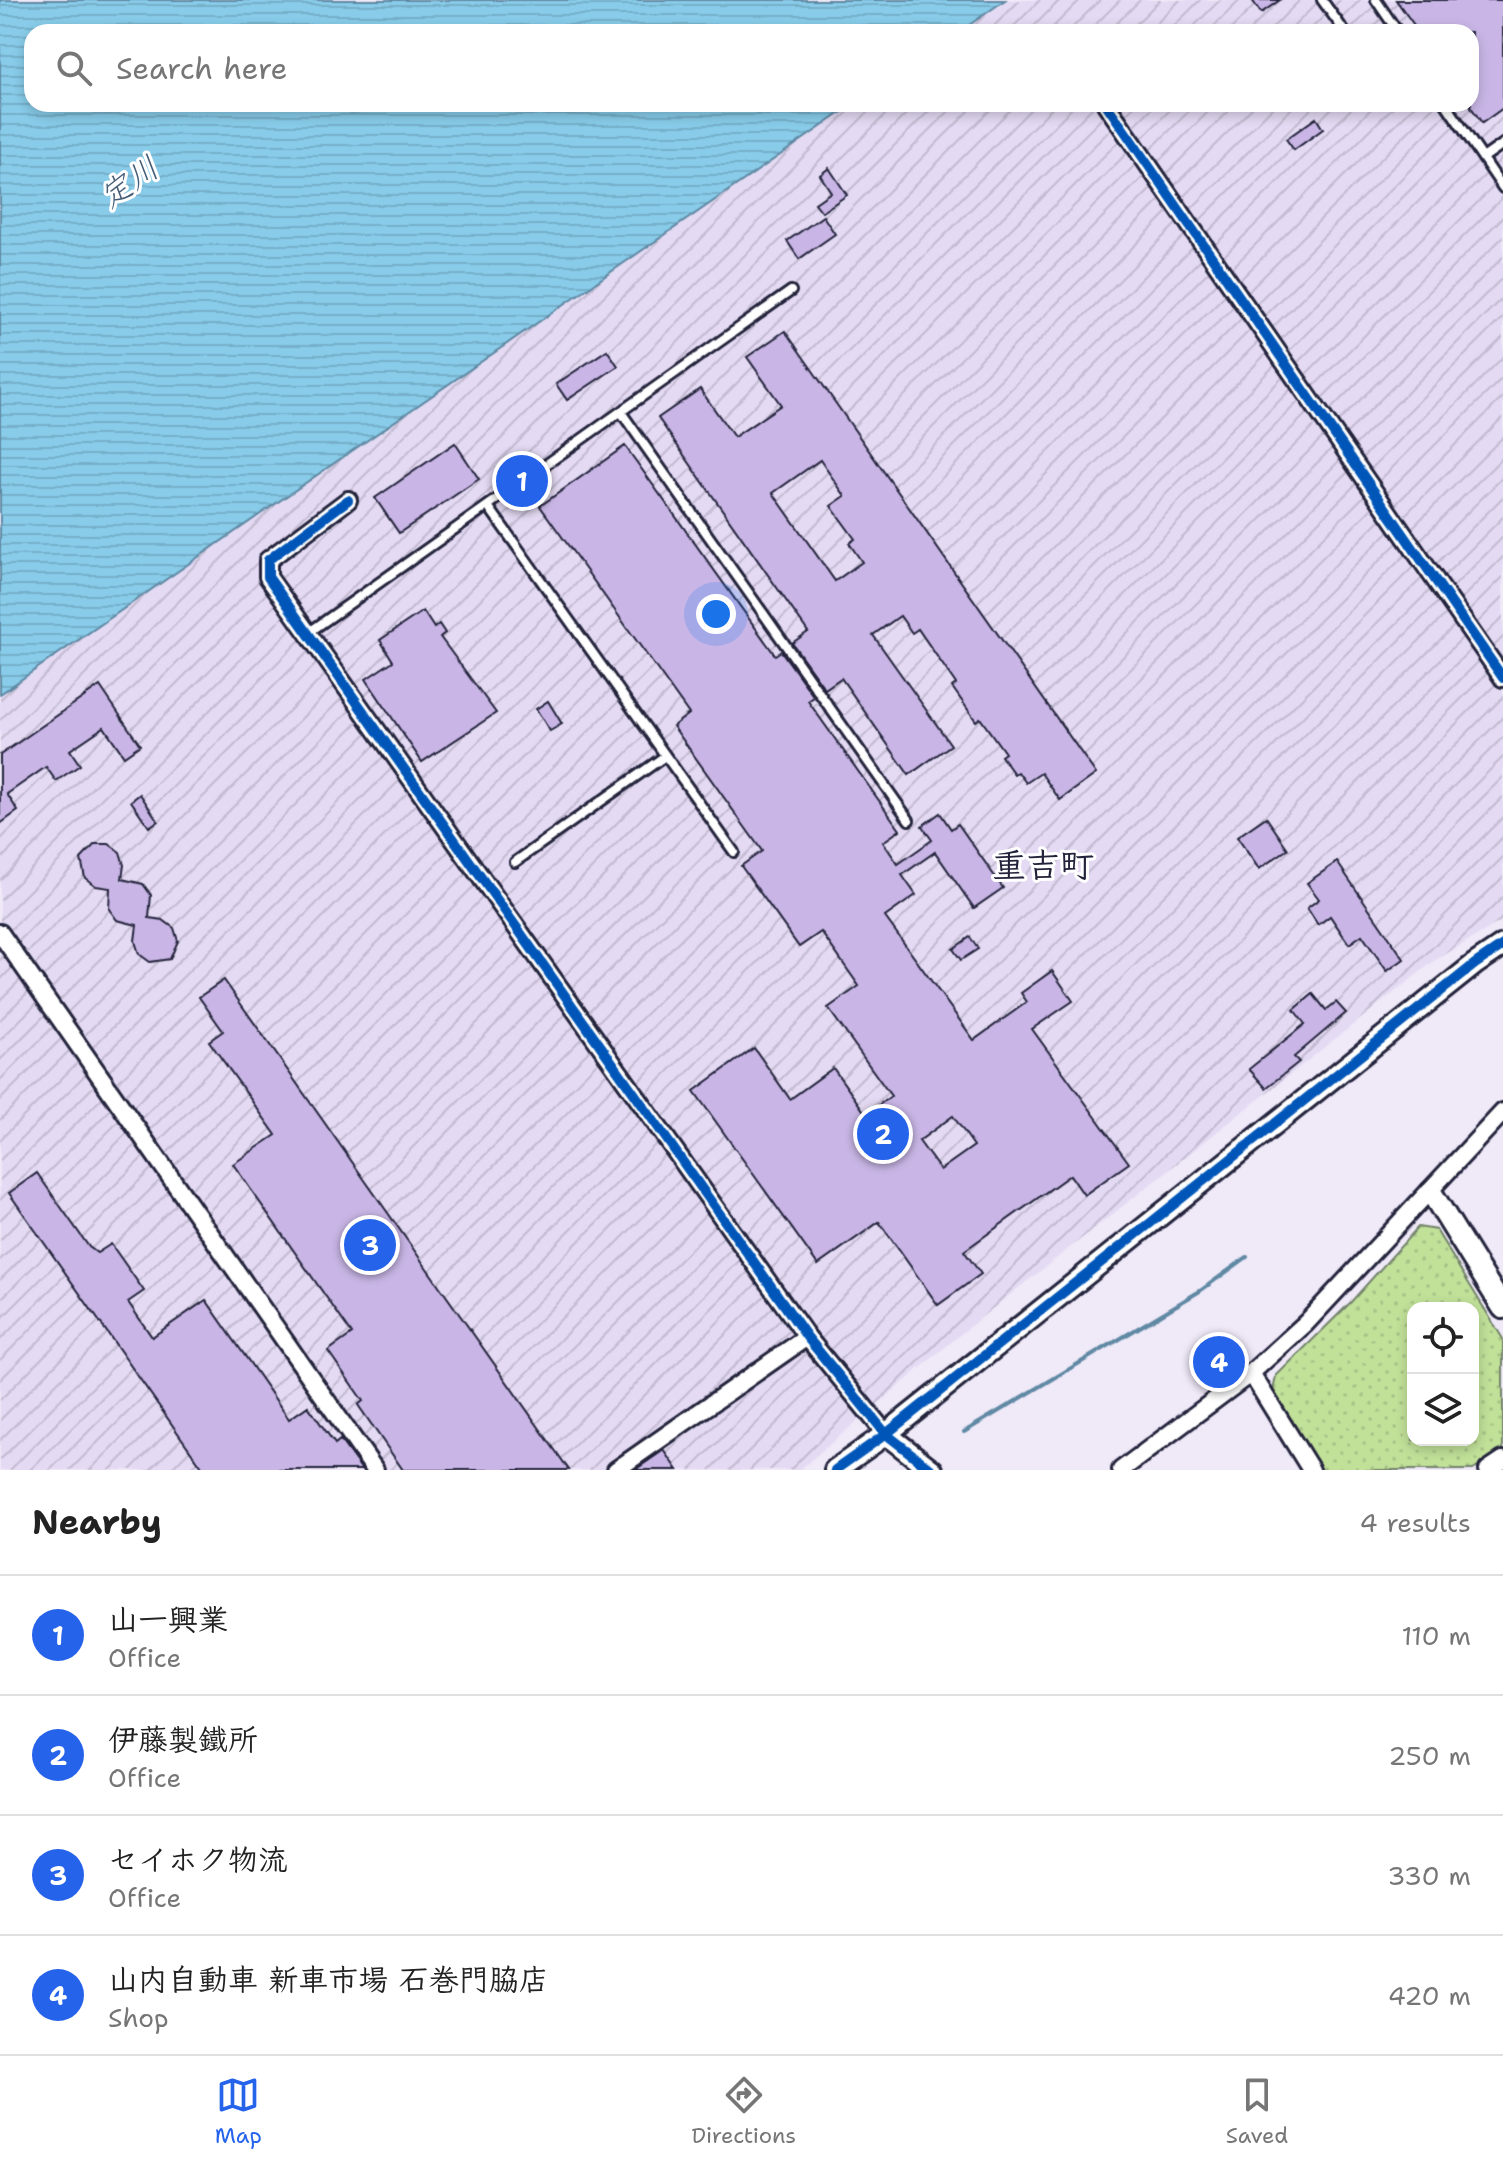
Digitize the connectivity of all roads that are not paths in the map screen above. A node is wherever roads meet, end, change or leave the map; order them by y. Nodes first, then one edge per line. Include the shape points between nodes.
1 (1322, 0) edge
2 (1376, 0) edge
3 (1339, 24) edge
4 (1392, 24) edge
5 (1112, 112) edge
6 (1451, 112) edge
7 (1503, 144) edge
8 (1483, 158) junction
9 (1503, 188) edge
10 (791, 291) dead end
11 (621, 412) junction
12 (348, 500) dead end
13 (488, 506) junction
14 (307, 633) junction
15 (1503, 678) edge
16 (665, 756) junction
17 (909, 820) dead end
18 (734, 852) dead end
19 (515, 862) dead end
20 (0, 933) edge
21 (1503, 945) edge
22 (1503, 1112) edge
23 (1431, 1192) junction
24 (1503, 1308) edge
25 (807, 1337) junction
26 (1251, 1373) junction
27 (886, 1434) junction
28 (1503, 1460) edge
29 (375, 1470) edge
30 (616, 1470) edge
31 (835, 1470) edge
32 (847, 1470) edge
33 (932, 1470) edge
34 (1121, 1470) edge
35 (1311, 1470) edge
36 (1488, 1470) edge

1 - 3 lane
2 - 4 lane
5 - 15 street
6 - 8 lane
7 - 8 lane
8 - 9 lane
10 - 11 lane
11 - 13 lane
11 - 17 lane
12 - 14 street via 268,560 268,577
13 - 14 lane
13 - 16 lane
14 - 25 street
16 - 18 lane
16 - 19 lane
20 - 29 street
21 - 27 street
22 - 23 street
23 - 24 street
23 - 26 street
25 - 27 street
25 - 30 street
26 - 34 street
26 - 35 street
27 - 31 street
27 - 32 street
27 - 33 street
28 - 36 street

